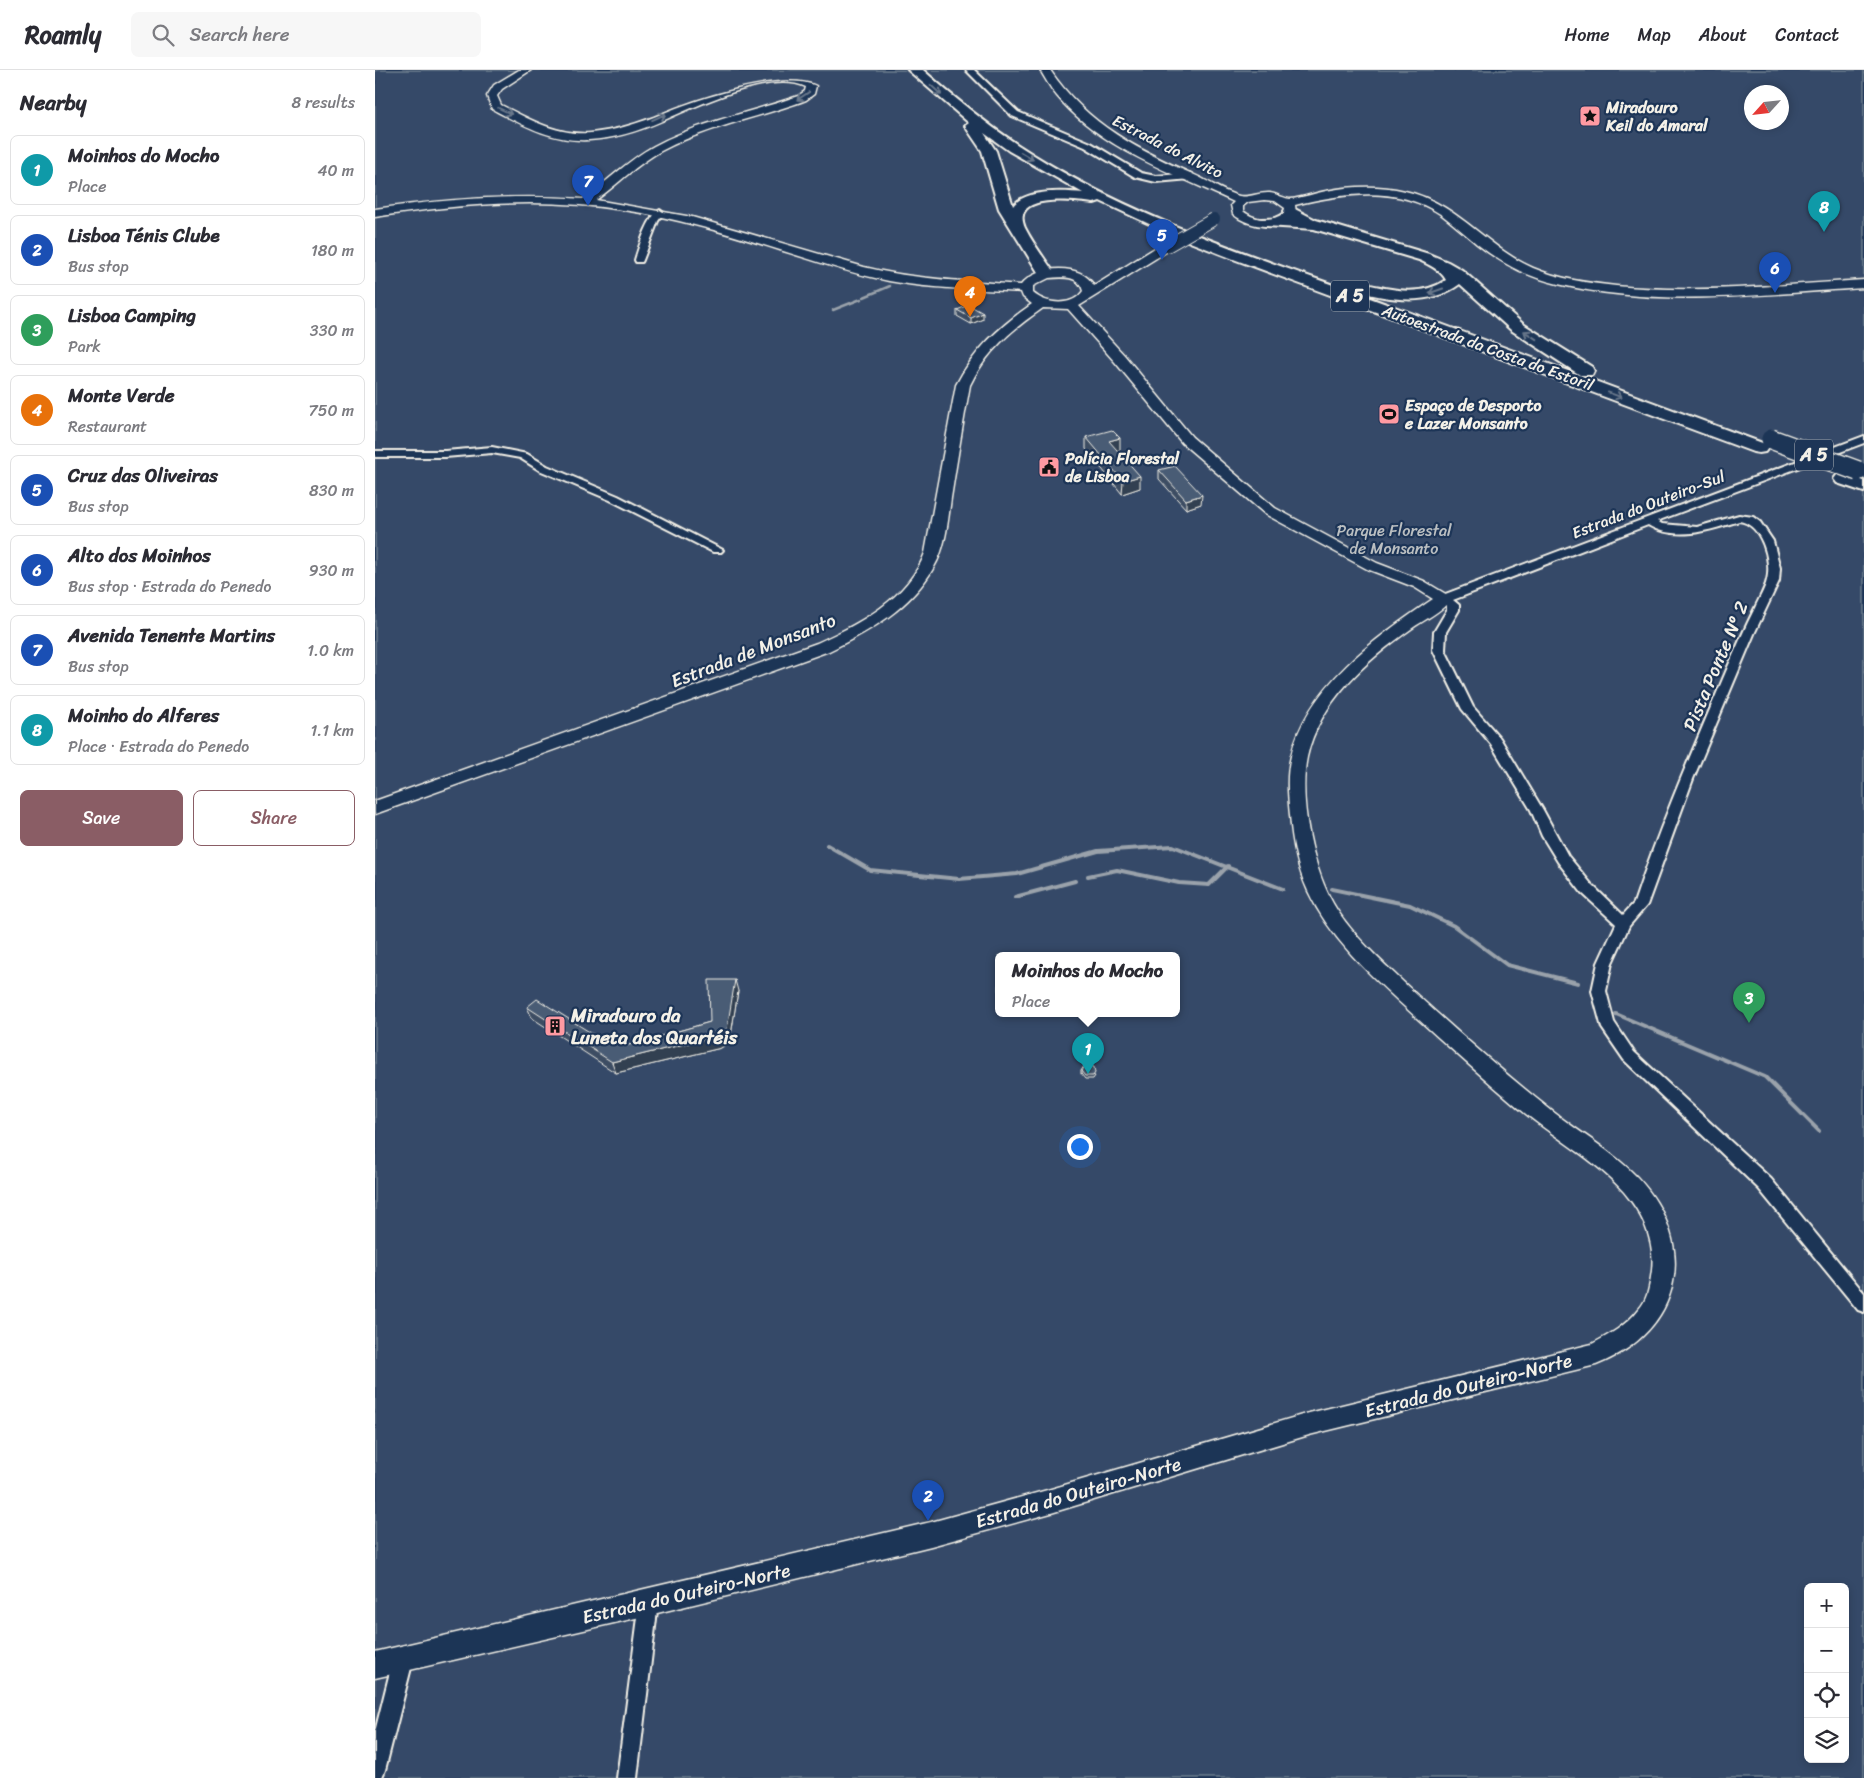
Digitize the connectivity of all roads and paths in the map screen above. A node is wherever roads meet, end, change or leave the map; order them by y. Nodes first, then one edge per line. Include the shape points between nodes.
1 (526, 70) edge
2 (915, 70) edge
3 (933, 70) edge
4 (970, 70) edge
5 (1045, 70) edge
6 (958, 109) junction
7 (1189, 176) junction
8 (586, 202) junction
9 (1111, 202) junction
10 (1239, 207) junction
11 (1289, 207) junction
12 (375, 213) edge
13 (660, 213) junction
14 (1265, 222) junction
15 (1017, 225) junction
16 (639, 260) dead end
17 (1122, 273) junction
18 (1047, 274) junction
19 (1071, 275) junction
20 (1864, 284) edge
21 (1357, 287) junction
22 (1025, 289) junction
23 (1084, 298) junction
24 (1041, 304) junction
25 (1070, 304) junction
26 (1586, 371) junction
27 (1864, 439) edge
28 (1765, 444) junction
29 (1844, 446) junction
30 (1864, 450) edge
31 (375, 454) edge
32 (1857, 477) edge
33 (1649, 521) junction
34 (717, 550) dead end
35 (1444, 599) junction
36 (375, 808) edge
37 (1623, 923) junction
38 (1864, 1305) edge
39 (649, 1602) junction
40 (403, 1660) junction
41 (375, 1665) edge
42 (375, 1770) edge
43 (627, 1778) edge

1 -> 8 street via 498,87 492,96 496,107 552,132 580,137 625,132 755,75 787,73 801,76 811,86 810,92 802,98 691,133 645,155
2 -> 6 highway, Autoestrada da Costa do Estoril / A 5
3 - 21 highway, Autoestrada da Costa do Estoril / A 5 via 997,123 1125,196
4 - 7 street via 1015,114 1088,146 1138,175 1156,180
5 - 7 street, Estrada do Alvito via 1059,93 1102,130 1132,149
6 -> 9 highway, Autoestrada da Costa do Estoril / A 5 via 1008,145
6 - 15 highway via 980,134 989,151 1001,198
7 - 10 street, Estrada do Alvito
8 - 12 street via 520,198 466,201
8 - 13 street
9 - 15 highway via 1074,196 1040,197 1019,208
9 -> 28 highway, Autoestrada da Costa do Estoril / A 5 via 1249,259
10 - 11 street via 1249,198 1265,196 1280,199
10 - 14 street via 1250,220
10 - 17 street, bridge
11 - 14 street via 1285,218
11 - 20 street via 1350,190 1407,194 1433,204 1518,266 1578,285 1677,293
26 -> 11 highway via 1517,327 1443,265 1311,223 1299,218
13 - 16 street
13 - 22 street via 889,277
14 -> 21 highway via 1311,225 1422,259 1450,273 1454,281 1434,293 1415,296
15 - 18 highway
17 - 19 street via 1096,277
17 - 23 street
18 - 19 street
18 - 22 street via 1032,280
19 - 23 street via 1089,287
21 - 26 highway, Autoestrada da Costa do Estoril / A 5
22 - 24 street via 1029,297
23 - 25 street
24 - 25 street
24 - 36 street, Estrada de Monsanto via 1003,331 970,369 963,385 932,557 913,585 889,609 823,647
25 - 35 street via 1187,440 1270,511 1372,566 1419,584
26 - 28 highway, Autoestrada da Costa do Estoril / A 5
27 - 29 street, Estrada do Outeiro-Sul
28 - 32 highway, Autoestrada da Costa do Estoril / A 5
29 - 30 street
29 - 33 street, Estrada do Outeiro-Sul
31 - 34 street via 493,450 523,456
33 - 35 street, Estrada do Outeiro-Sul
33 - 37 street, Pista Ponte Nº 2 via 1659,527 1697,530 1749,519 1757,524 1768,541 1774,568 1773,581 1687,779 1640,905
35 - 37 street via 1453,605 1453,610 1440,632 1439,650 1467,709 1496,742 1563,859 1587,889
35 - 39 street, Estrada do Outeiro-Norte via 1380,643 1345,676 1322,705 1307,733 1298,760 1297,798 1300,834 1312,879 1321,899 1362,954 1501,1083 1617,1173 1640,1198 1659,1232 1665,1261 1657,1298 1639,1328 1596,1354 1309,1424 931,1534
37 - 38 street via 1605,963 1599,991 1607,1024 1629,1056 1765,1184
39 - 40 street, Estrada do Outeiro-Norte
39 - 43 street
40 - 41 street, Estrada do Outeiro-Norte
40 - 42 street

